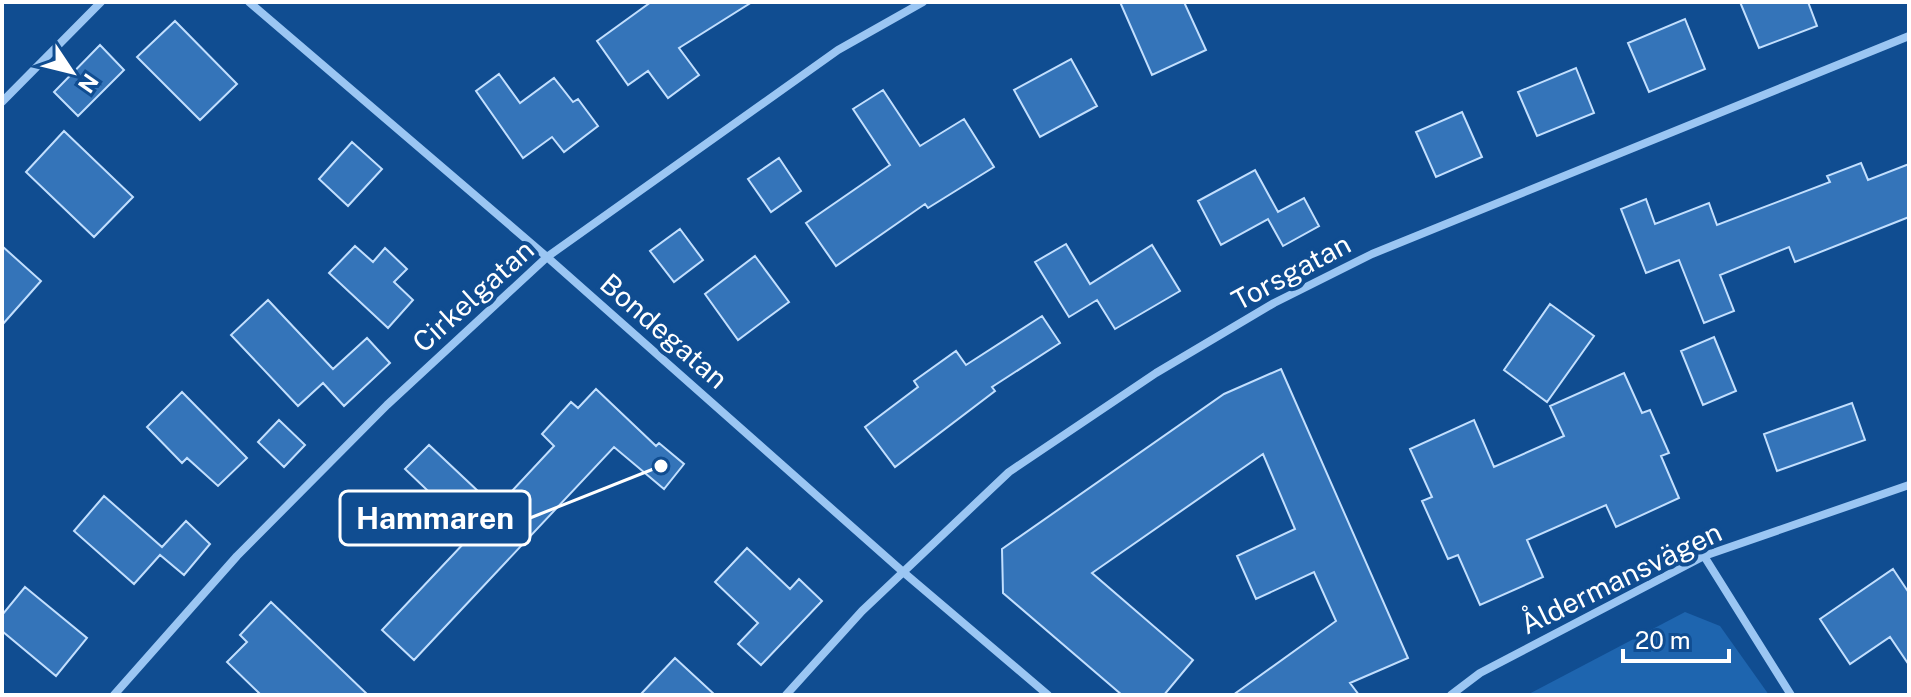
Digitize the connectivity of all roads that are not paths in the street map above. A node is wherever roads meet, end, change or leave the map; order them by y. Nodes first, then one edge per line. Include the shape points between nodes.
1 (101, 2) edge
2 (249, 2) edge
3 (923, 2) edge
4 (1909, 36) edge
5 (2, 102) edge
6 (547, 257) junction
7 (1909, 485) edge
8 (1704, 556) junction
9 (902, 571) junction
10 (114, 695) edge
11 (786, 695) edge
12 (1048, 695) edge
13 (1451, 695) edge
14 (1791, 695) edge

1 - 5 street
2 - 6 street, Bondegatan
3 - 6 street, Cirkelgatan via 838,50
4 - 9 street, Torsgatan via 1387,248 1274,303 1156,373 1009,472
6 - 9 street, Bondegatan
6 - 10 street, Cirkelgatan via 387,405 247,545
7 - 8 street, Åldermansvägen
8 - 13 street, Åldermansvägen via 1480,673
8 - 14 street
9 - 11 street, Torsgatan
9 - 12 street, Bondegatan

